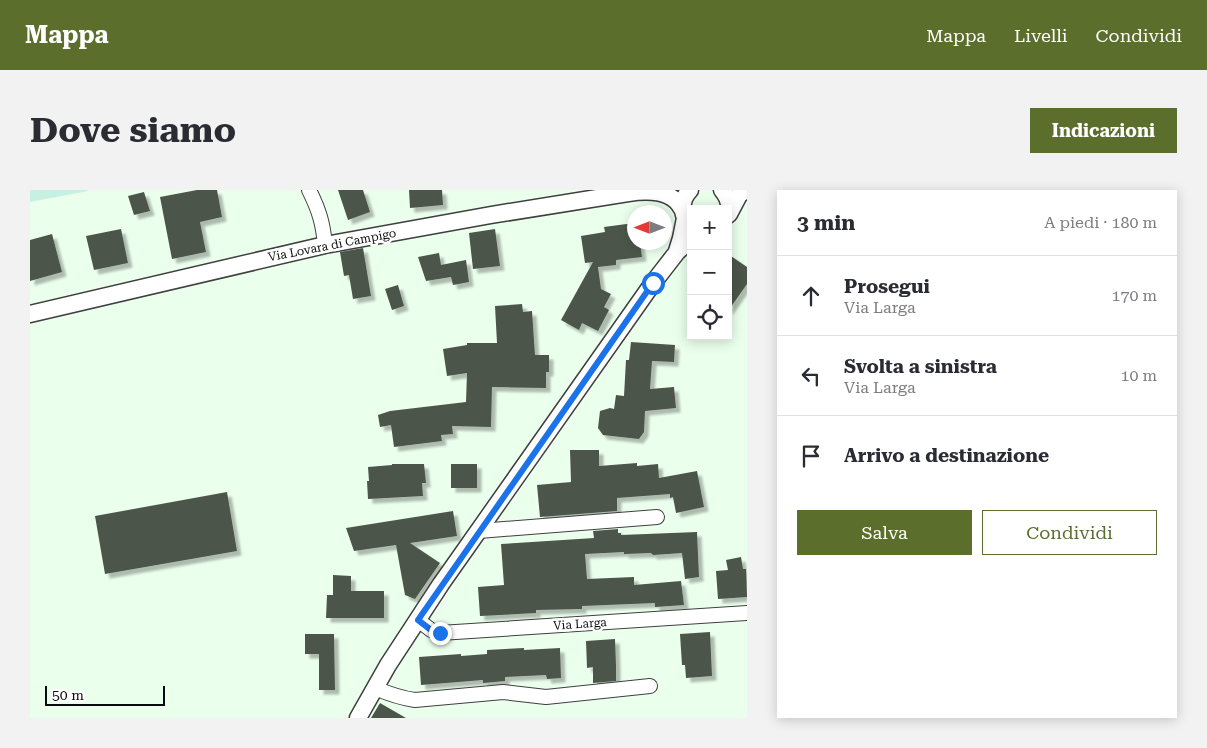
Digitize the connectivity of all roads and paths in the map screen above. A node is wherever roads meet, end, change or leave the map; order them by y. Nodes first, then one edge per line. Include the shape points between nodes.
1 (308, 190) edge
2 (690, 190) edge
3 (722, 190) edge
4 (746, 190) edge
5 (640, 191) edge
6 (729, 205) edge
7 (732, 209) edge
8 (686, 218) edge
9 (687, 242) edge
10 (326, 245) junction
11 (672, 259) junction
12 (30, 314) edge
13 (656, 517) dead end
14 (479, 531) junction
15 (747, 613) edge
16 (418, 620) junction
17 (650, 686) dead end
18 (375, 688) junction
19 (358, 718) edge

1 - 10 street via 317,206
2 - 8 street via 683,200
3 - 6 street
4 - 7 street via 739,195
5 - 8 street, Via Lovara di Campigo via 667,194 678,202
5 - 10 street, Via Lovara di Campigo
8 - 11 street
9 - 11 street
10 - 12 street, Via Lovara di Campigo
11 - 14 street
13 - 14 street
14 - 16 street
15 - 16 street, Via Larga via 447,633 434,632
16 - 18 street
17 - 18 street via 546,697 503,692 415,700
18 - 19 street

